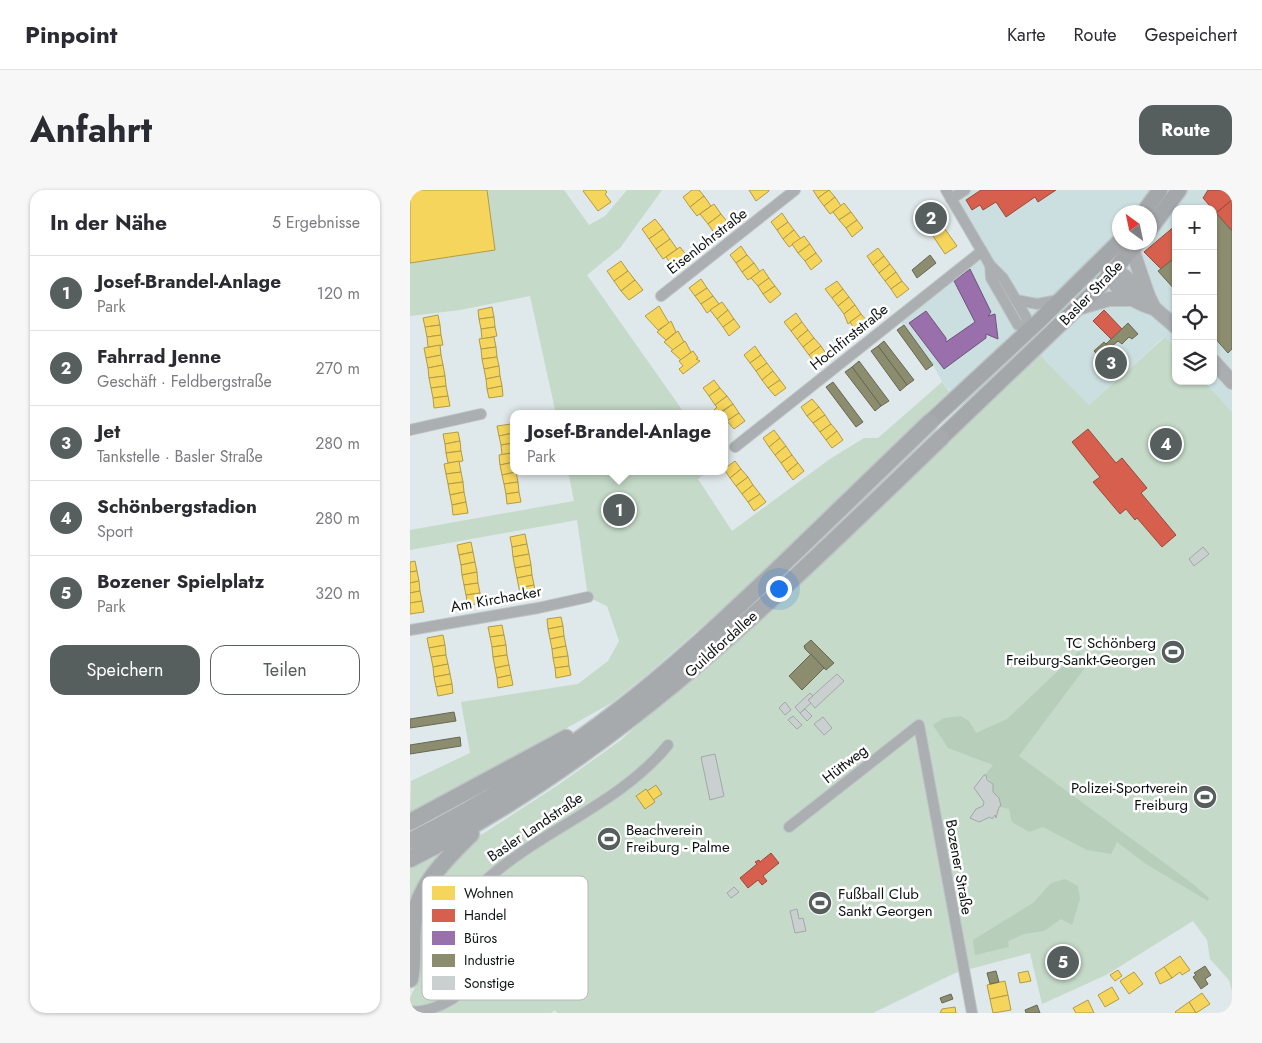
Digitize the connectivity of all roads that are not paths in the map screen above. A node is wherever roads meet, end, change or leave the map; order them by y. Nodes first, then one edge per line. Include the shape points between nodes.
1 (795, 190) edge
2 (965, 190) edge
3 (1160, 190) edge
4 (1179, 190) edge
5 (948, 195) edge
6 (1149, 205) edge
7 (1157, 220) edge
8 (1120, 250) edge
9 (1126, 250) edge
10 (1132, 250) edge
11 (982, 251) junction
12 (1099, 262) junction
13 (990, 265) junction
14 (1112, 273) junction
15 (661, 296) dead end
16 (1063, 298) junction
17 (1016, 300) junction
18 (1145, 301) junction
19 (1078, 308) junction
20 (1172, 323) edge
21 (1029, 330) junction
22 (1042, 343) junction
23 (1217, 365) edge
24 (1232, 382) edge
25 (481, 414) dead end
26 (930, 422) joint
27 (410, 430) edge
28 (941, 438) joint
29 (735, 448) dead end
30 (588, 597) dead end
31 (410, 630) edge
32 (621, 709) junction
33 (919, 725) joint
34 (668, 745) dead end
35 (487, 818) junction
36 (410, 822) edge
37 (789, 827) dead end
38 (410, 841) edge
39 (410, 859) edge
40 (433, 876) edge
41 (492, 876) edge
42 (422, 891) edge
43 (410, 980) edge
44 (450, 1000) edge
45 (410, 1011) edge
46 (972, 1013) edge

1 - 15 street, Eisenlohrstraße
2 - 5 street
3 - 6 main road
4 - 7 main road
5 - 11 street
8 - 12 main road, Basler Straße
9 - 14 main road, Basler Straße
10 - 18 main road
11 - 13 street
11 - 29 street, Hochfirststraße
12 - 14 main road
12 - 16 main road, Basler Straße
13 - 17 street via 1003,278
13 - 21 street via 991,278 1018,325
14 - 18 main road via 1123,275
14 - 19 main road, Basler Straße
16 - 17 street via 1037,304
16 - 21 main road, Basler Straße
17 - 21 street
18 - 19 main road via 1109,299
18 - 20 main road
19 - 22 main road, Basler Straße
21 - 22 main road
21 - 26 main road, Guildfordallee
22 - 28 main road, Guildfordallee
23 - 24 main road
25 - 27 street
26 - 32 highway, Guildfordallee via 746,599
28 - 35 highway, Guildfordallee via 714,653 607,738
30 - 31 street, Am Kirchacker
32 - 36 highway
32 - 38 highway, Guildfordallee via 538,768 461,816
33 - 37 street, Hüttweg
33 - 46 street, Bozener Straße
34 - 41 street, Basler Landstraße via 654,762 629,782
35 - 39 highway, Guildfordallee
35 - 40 highway
42 - 43 highway via 413,926
44 - 45 street, Basler Landstraße via 424,1012

